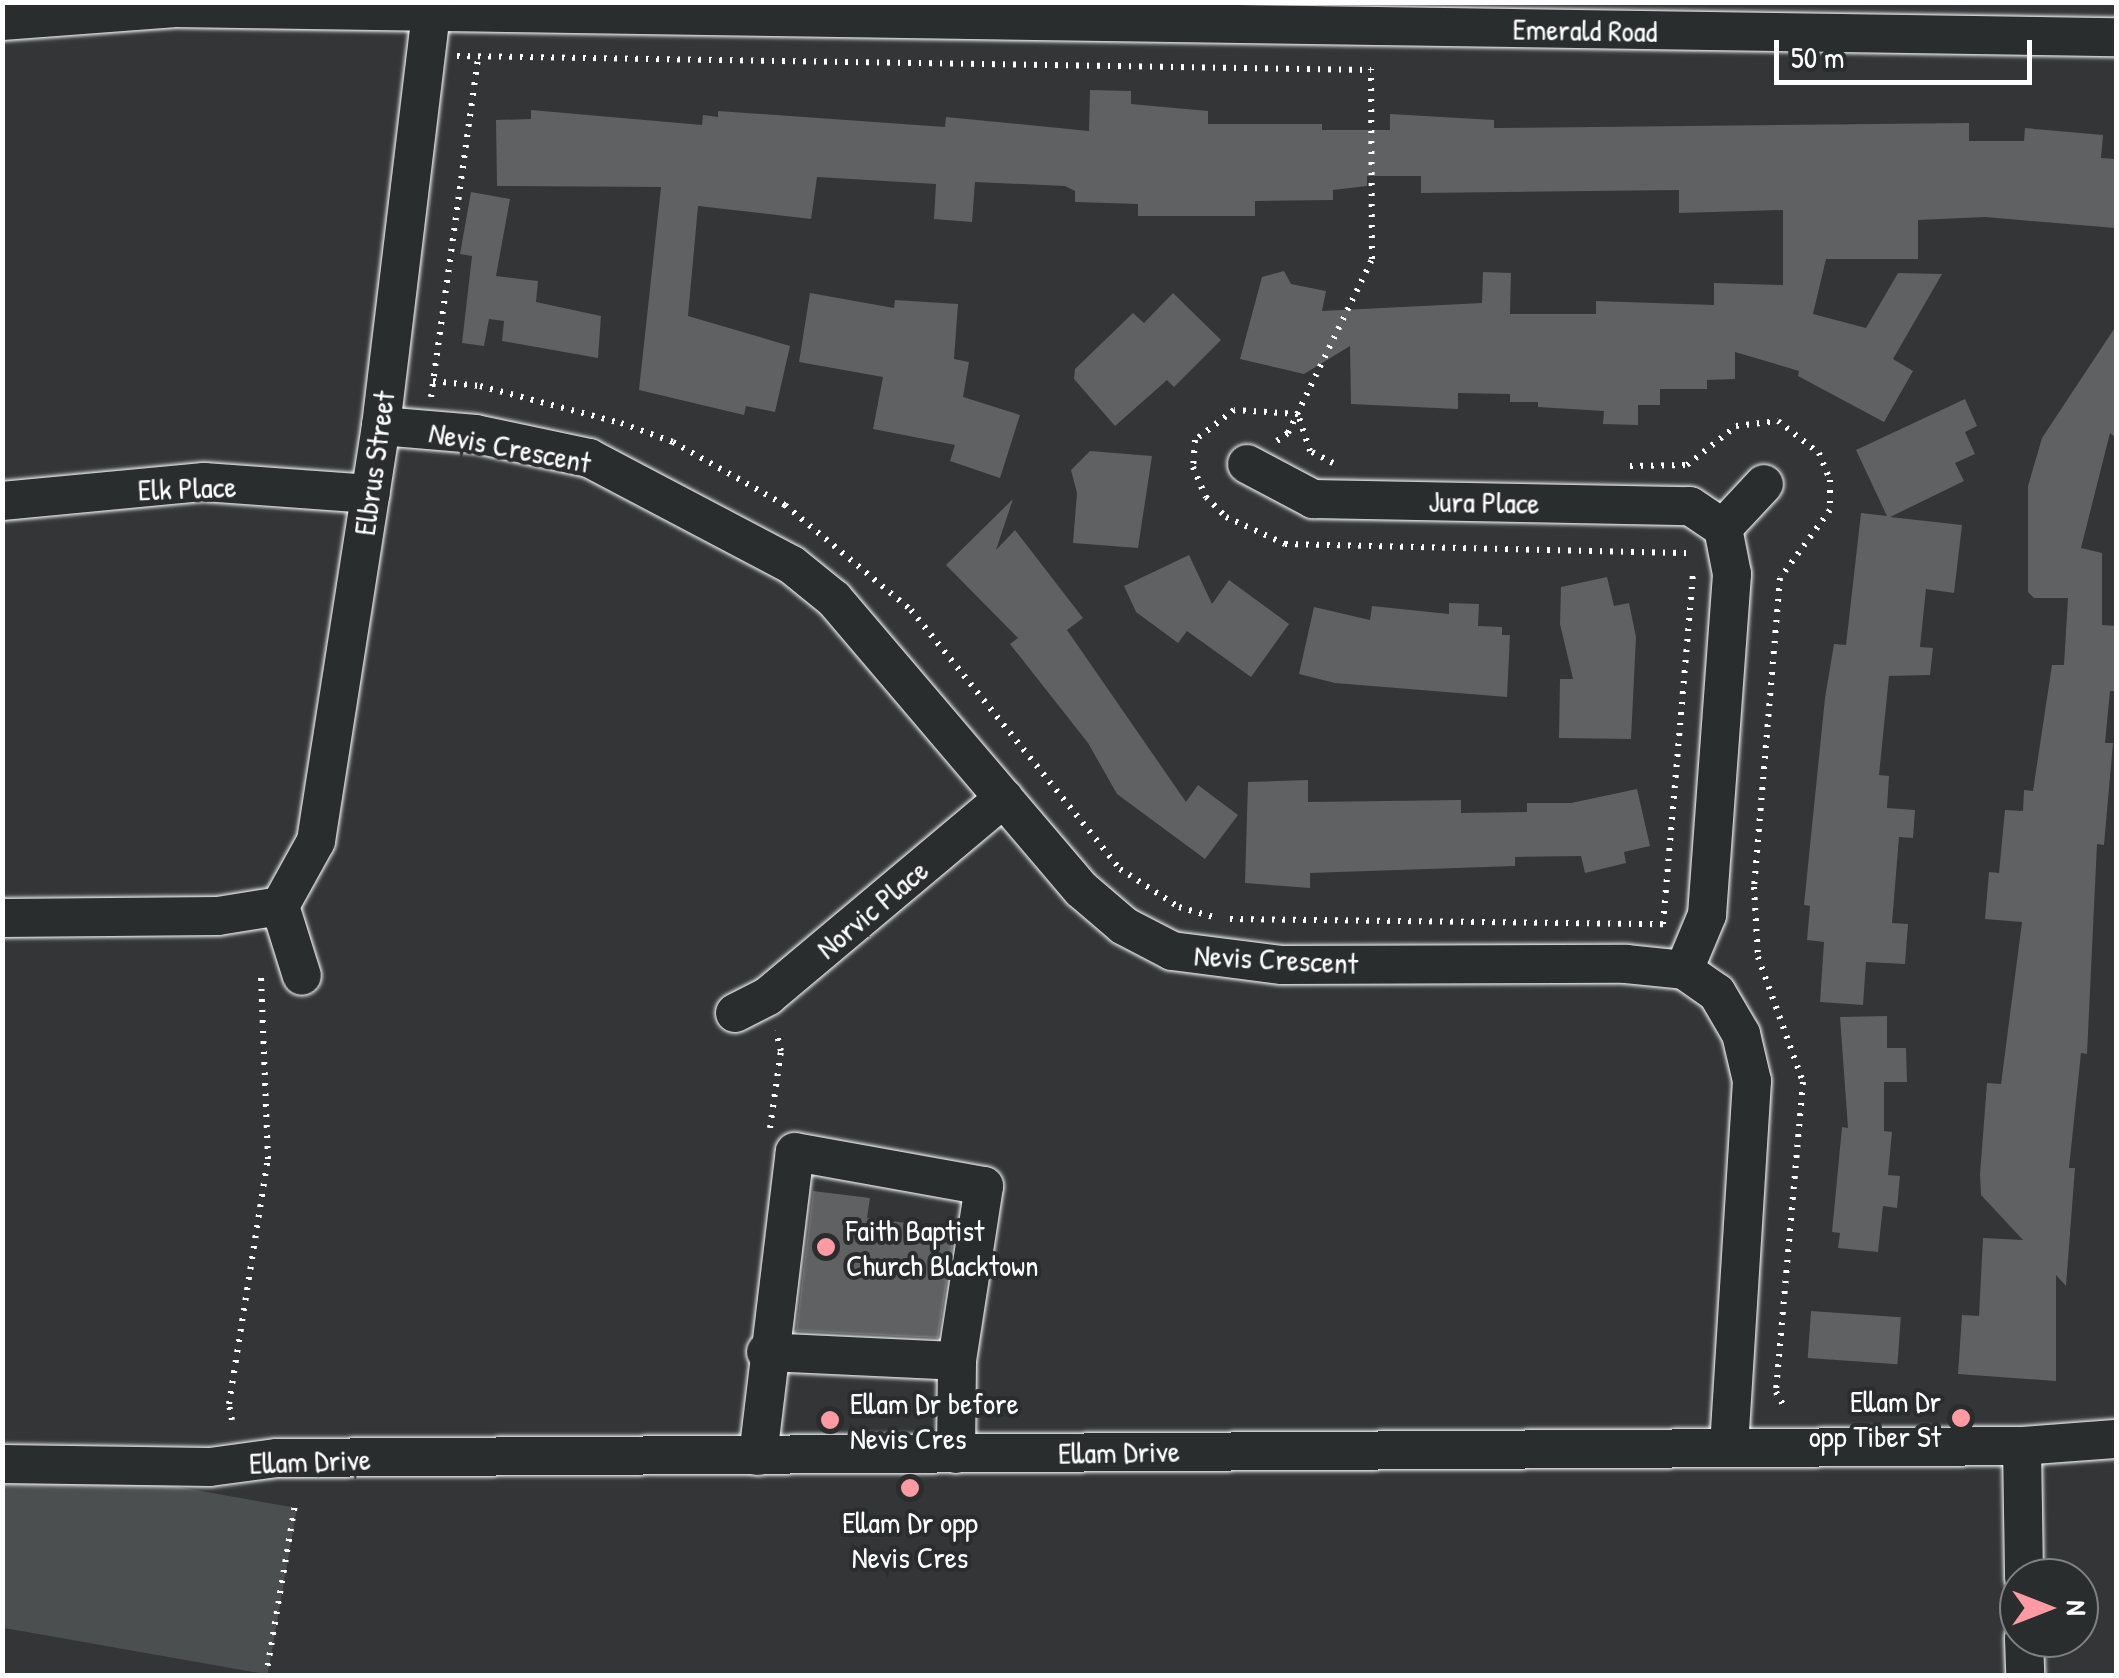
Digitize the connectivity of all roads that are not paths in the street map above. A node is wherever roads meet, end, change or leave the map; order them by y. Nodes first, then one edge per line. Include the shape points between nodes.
1 (431, 10) junction
2 (754, 10) edge
3 (1781, 18) edge
4 (2, 22) edge
5 (2116, 37) edge
6 (381, 426) junction
7 (1247, 464) road end
8 (1764, 484) dead end
9 (371, 494) junction
10 (2, 501) edge
11 (1723, 528) junction
12 (1004, 798) junction
13 (268, 908) junction
14 (2, 918) edge
15 (1684, 970) junction
16 (302, 976) dead end
17 (735, 1013) dead end
18 (766, 1352) junction
19 (958, 1361) junction
20 (2116, 1440) edge
21 (1729, 1446) junction
22 (2022, 1446) junction
23 (956, 1454) junction
24 (758, 1456) junction
25 (2, 1464) edge
26 (2024, 1558) edge

1 - 2 street, Emerald Road
1 - 4 street, Emerald Road via 173,8
1 - 6 street, Elbrus Street
2 - 3 street, Emerald Road via 1370,27
3 - 5 street, Emerald Road
6 - 9 street, Elbrus Street
6 - 12 street, Nevis Crescent via 589,458 792,565 834,599
7 - 11 street, Jura Place via 1313,500 1690,506
8 - 11 street
9 - 10 street, Elk Place via 204,482
9 - 13 street, Elbrus Street via 316,841
11 - 15 street via 1732,574 1707,915
12 - 15 street, Nevis Crescent via 1082,890 1124,926 1172,951 1282,965 1626,964
12 - 17 street, Norvic Place via 768,996
13 - 14 street
13 - 16 street
15 - 21 street via 1717,993 1741,1034 1752,1081
18 - 19 street
18 - 19 street via 794,1152 984,1186
18 - 24 street
19 - 23 street
20 - 22 street, Ellam Drive
21 - 22 street, Ellam Drive
21 - 23 street, Ellam Drive
22 - 26 street
23 - 24 street, Ellam Drive
24 - 25 street, Ellam Drive via 277,1458 210,1467

